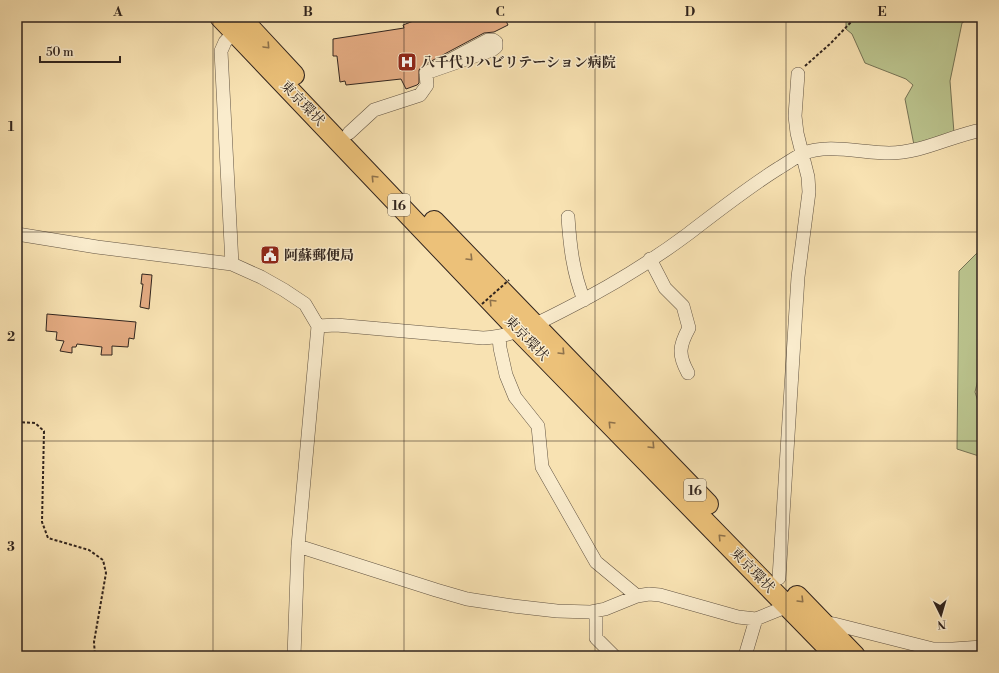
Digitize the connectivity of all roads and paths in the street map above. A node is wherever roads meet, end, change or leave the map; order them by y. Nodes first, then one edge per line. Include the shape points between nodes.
1 (220, 17) edge
2 (852, 17) edge
3 (237, 25) edge
4 (426, 73) dead end
5 (798, 74) joint
6 (982, 130) edge
7 (349, 133) junction
8 (803, 154) junction
9 (568, 217) dead end
10 (17, 234) edge
11 (650, 260) junction
12 (232, 264) junction
13 (508, 280) dead end
14 (584, 300) junction
15 (482, 304) dead end
16 (318, 326) junction
17 (527, 327) junction
18 (499, 337) junction
19 (688, 373) dead end
20 (17, 422) edge
21 (298, 546) junction
22 (779, 578) junction
23 (637, 596) junction
24 (788, 606) junction
25 (596, 611) junction
26 (756, 619) junction
27 (824, 623) junction
28 (982, 646) edge
29 (938, 652) edge
30 (94, 656) edge
31 (294, 656) edge
32 (614, 656) edge
33 (745, 656) edge
34 (836, 656) edge
35 (855, 656) edge

1 - 3 highway, 東京環状 / 16
2 - 5 path via 852,21
3 -> 7 highway, 東京環状 / 16
3 - 12 street via 221,51
17 -> 3 highway, 東京環状 / 16
4 - 7 street via 427,85 420,95 374,110
5 - 8 street via 795,116
6 - 8 street via 905,152 834,149
7 -> 17 highway, 東京環状 / 16
8 - 11 street via 758,181
8 - 22 street via 809,192 798,277
9 - 14 street via 571,255
10 - 12 street
11 - 14 street
11 - 19 street via 665,288 683,306 689,328 680,353
12 - 16 street via 261,277 305,304
13 - 15 path, bridge
14 - 17 street
16 - 18 street via 336,325 483,338
16 - 21 street
17 - 18 street
17 -> 22 highway, 東京環状 / 16
24 -> 17 highway, 東京環状 / 16
18 - 23 street via 506,374 515,397 538,426 542,467 596,562
20 - 30 path via 35,423 44,431 42,522 48,538 89,550 103,560 106,573 94,642
21 - 25 street via 467,599 557,610
21 - 31 street
22 -> 27 highway, 東京環状 / 16
23 - 25 street
23 - 26 street via 660,595 738,617
24 - 26 street
24 - 34 highway, 東京環状 / 16
25 - 32 street via 596,638
26 - 33 street
27 - 29 street
27 - 35 highway, 東京環状 / 16
28 - 29 street

